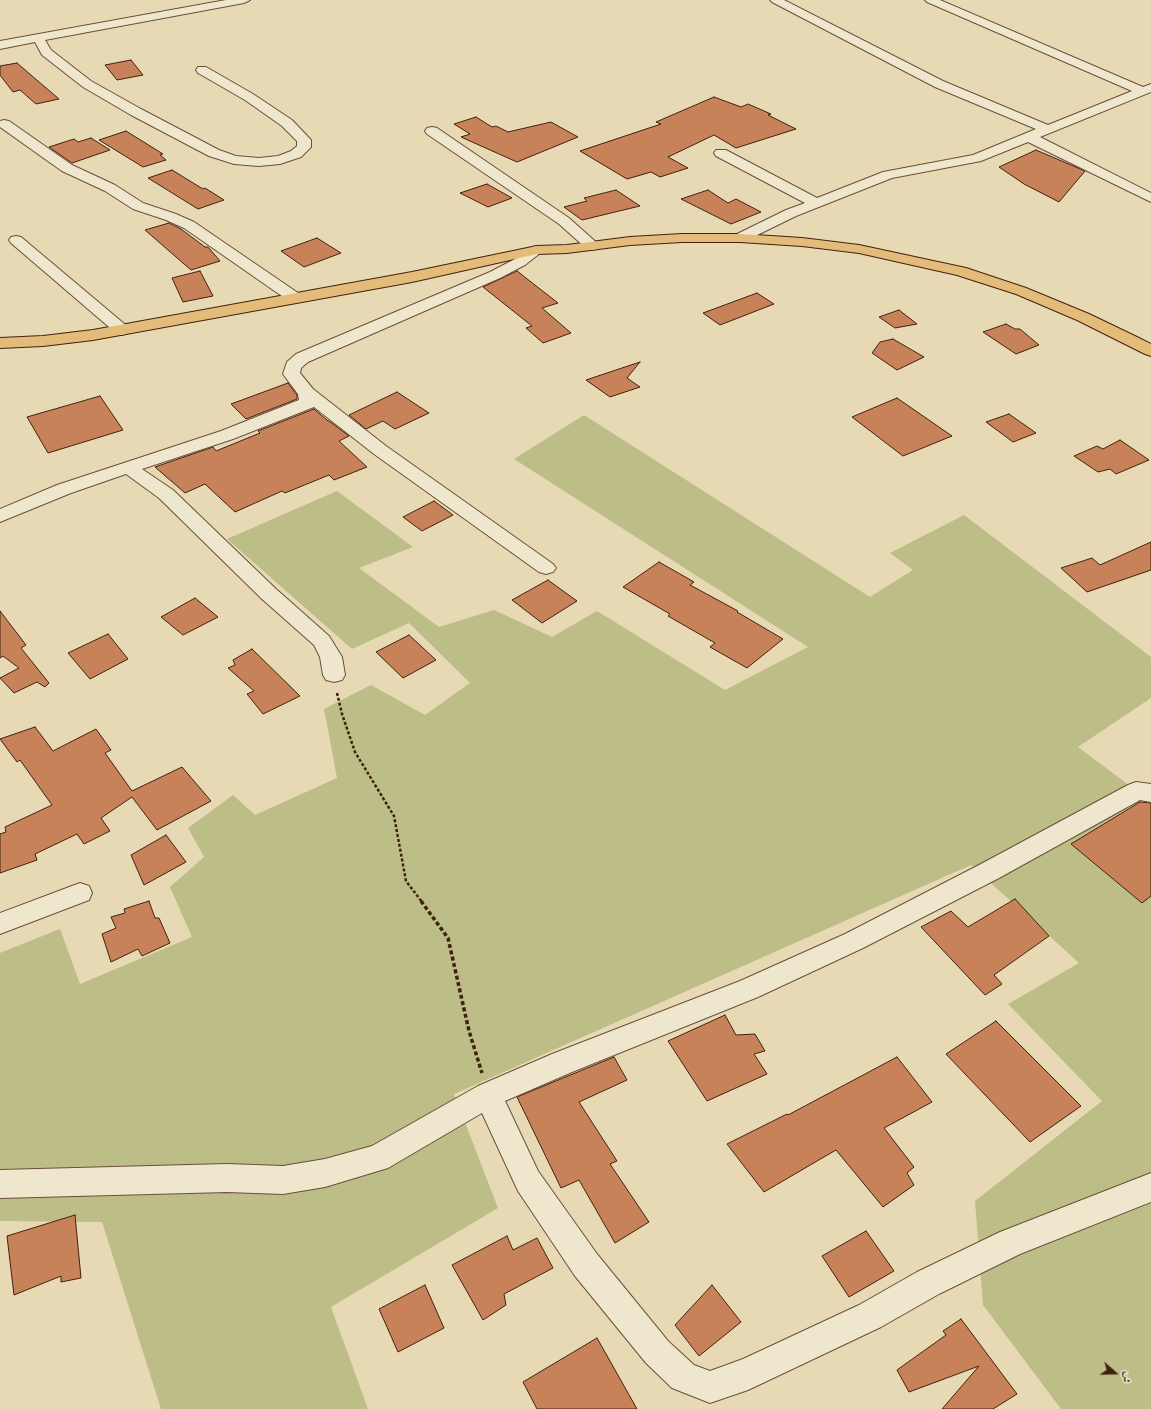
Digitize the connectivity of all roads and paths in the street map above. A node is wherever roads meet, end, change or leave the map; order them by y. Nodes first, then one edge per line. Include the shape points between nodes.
1 (244, 0) edge
2 (776, 0) edge
3 (931, 0) edge
4 (38, 38) junction
5 (0, 45) edge
6 (202, 70) dead end
7 (1147, 89) edge
8 (4, 124) dead end
9 (1047, 129) junction
10 (432, 131) dead end
11 (1029, 137) junction
12 (721, 153) dead end
13 (1151, 198) edge
14 (816, 203) junction
15 (740, 238) junction
16 (16, 240) dead end
17 (592, 246) junction
18 (537, 250) junction
19 (295, 298) junction
20 (122, 330) junction
21 (0, 343) edge
22 (1151, 351) edge
23 (307, 393) junction
24 (129, 468) junction
25 (0, 516) edge
26 (546, 568) dead end
27 (334, 675) joint
28 (1151, 793) edge
29 (80, 893) dead end
30 (0, 924) edge
31 (488, 1094) junction
32 (0, 1184) edge
33 (1151, 1187) edge

1 - 4 street
2 - 9 street via 939,84
3 - 7 street
4 - 5 street
4 - 6 street via 46,52 87,84 214,153 234,160 259,162 280,160 296,154 304,147 304,140 287,123
7 - 9 street
8 - 19 street via 67,168 110,188 138,206 189,225
9 - 11 street
10 - 17 street via 564,221
11 - 13 street
11 - 14 street via 976,158 888,175
12 - 14 street
14 - 15 street
15 - 17 main road via 660,239
15 - 22 main road via 859,249 961,271 1021,291 1083,317
16 - 20 street
17 - 18 main road
18 - 19 main road via 412,277
18 - 23 street via 495,275 302,358 294,366 291,374
19 - 20 main road
20 - 21 main road via 43,341
23 - 24 street via 308,402 227,435
23 - 26 street via 380,450
24 - 25 street via 64,489
24 - 27 street via 166,494 269,594 322,641 331,657
27 - 31 path via 342,714 355,752 394,816 406,881 448,938 469,1031
28 - 31 street via 1136,791 990,871 854,941 749,990
29 - 30 street
31 - 32 street via 378,1158 325,1174 283,1180 227,1178
31 - 33 street via 528,1181 586,1265 657,1352 683,1377 710,1387 748,1374 870,1316 928,1283 1011,1243

